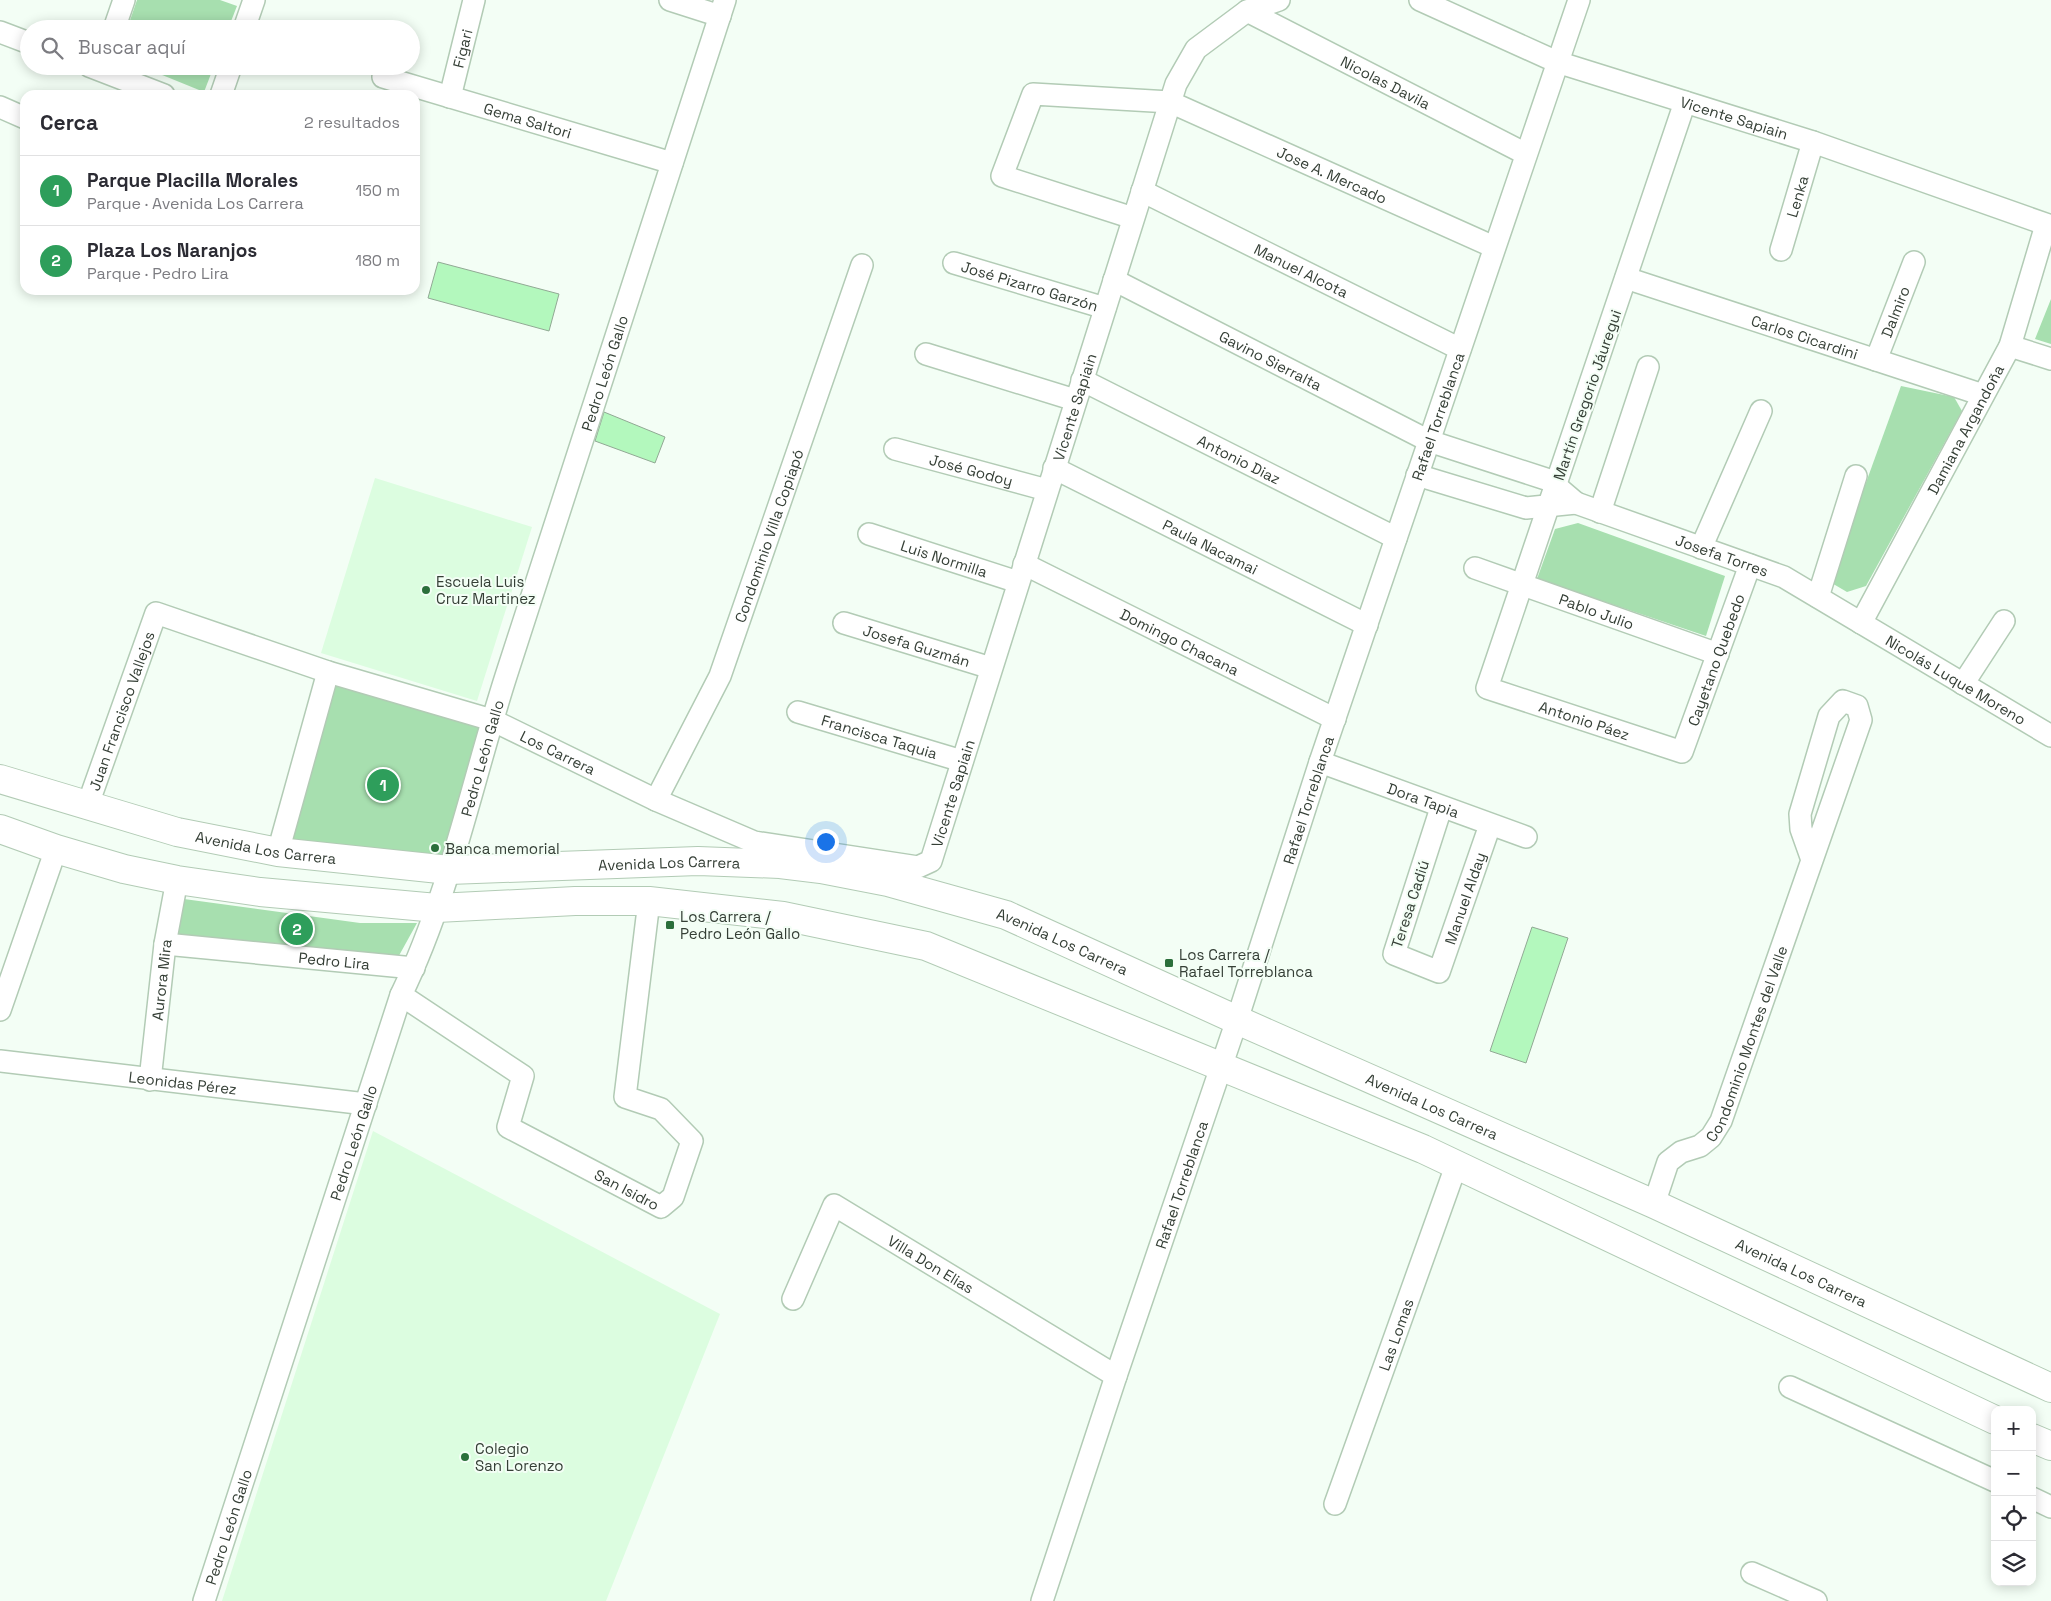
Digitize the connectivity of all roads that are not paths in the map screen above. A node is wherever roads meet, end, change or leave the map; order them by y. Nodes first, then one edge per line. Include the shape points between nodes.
1 (124, 0) edge
2 (254, 0) edge
3 (474, 0) edge
4 (670, 0) edge
5 (1278, 0) edge
6 (1420, 0) edge
7 (1579, 0) edge
8 (722, 8) edge
9 (1247, 11) junction
10 (117, 20) edge
11 (247, 20) edge
12 (0, 32) edge
13 (20, 40) edge
14 (1557, 62) junction
15 (114, 75) edge
16 (228, 75) edge
17 (383, 77) dead end
18 (151, 90) edge
19 (223, 90) edge
20 (450, 97) junction
21 (1170, 102) junction
22 (1686, 102) junction
23 (0, 107) edge
24 (20, 116) edge
25 (1813, 142) junction
26 (1526, 154) junction
27 (672, 163) junction
28 (1142, 191) junction
29 (1133, 218) junction
30 (2048, 226) edge
31 (1494, 247) junction
32 (1781, 250) dead end
33 (1914, 262) dead end
34 (954, 263) dead end
35 (862, 265) dead end
36 (1626, 278) junction
37 (1114, 280) junction
38 (1105, 308) junction
39 (2010, 346) junction
40 (1460, 349) junction
41 (926, 354) dead end
42 (2051, 358) edge
43 (1876, 360) junction
44 (1648, 367) dead end
45 (1082, 380) junction
46 (1983, 395) junction
47 (1076, 400) junction
48 (1761, 411) dead end
49 (1429, 441) junction
50 (895, 449) dead end
51 (1054, 468) junction
52 (1417, 475) junction
53 (1856, 476) dead end
54 (1047, 490) junction
55 (1553, 496) junction
56 (1600, 512) junction
57 (869, 534) dead end
58 (1396, 538) junction
59 (1701, 548) junction
60 (1750, 565) junction
61 (1475, 568) dead end
62 (1021, 573) junction
63 (1522, 586) junction
64 (1818, 597) junction
65 (156, 613) joint
66 (2004, 621) dead end
67 (844, 623) dead end
68 (1860, 624) junction
69 (1367, 625) junction
70 (1718, 654) junction
71 (991, 668) junction
72 (328, 672) junction
73 (1963, 684) junction
74 (1487, 688) joint
75 (798, 712) dead end
76 (1335, 719) junction
77 (492, 720) junction
78 (2051, 736) edge
79 (1682, 752) joint
80 (962, 761) junction
81 (1320, 762) junction
82 (0, 779) edge
83 (656, 800) junction
84 (87, 807) junction
85 (1441, 808) junction
86 (1490, 825) junction
87 (0, 829) edge
88 (1526, 837) dead end
89 (56, 850) junction
90 (278, 852) junction
91 (1812, 860) junction
92 (931, 861) joint
93 (449, 870) junction
94 (177, 880) junction
95 (649, 902) junction
96 (437, 908) junction
97 (165, 944) junction
98 (414, 968) junction
99 (1440, 972) joint
100 (401, 995) junction
101 (0, 1010) edge
102 (1237, 1020) junction
103 (0, 1061) edge
104 (1222, 1066) junction
105 (150, 1080) junction
106 (366, 1104) junction
107 (1456, 1166) junction
108 (1654, 1204) junction
109 (793, 1299) dead end
110 (1116, 1376) junction
111 (1790, 1387) dead end
112 (2051, 1388) edge
113 (1991, 1418) edge
114 (2036, 1440) edge
115 (2051, 1446) edge
116 (1991, 1479) edge
117 (2036, 1500) edge
118 (1336, 1504) dead end
119 (2051, 1507) edge
120 (1752, 1573) dead end
121 (1806, 1599) edge
122 (204, 1601) edge
123 (1042, 1601) edge

1 - 10 street
2 - 11 street
3 - 20 street, Figari
4 - 8 street
5 - 9 street, Vicente Sapiain
6 - 14 street, Vicente Sapiain
7 - 14 street, Rafael Torreblanca
8 - 27 street, Pedro León Gallo
9 - 21 street, Vicente Sapiain via 1196,49 1176,84
9 - 26 street, Nicolas Davila
12 - 13 street
14 - 22 street, Vicente Sapiain
14 - 26 street, Rafael Torreblanca
15 - 18 street
16 - 19 street
17 - 20 street, Gema Saltori
20 - 27 street, Gema Saltori
21 - 28 street, Vicente Sapiain
21 - 29 street via 1033,94 1002,176
21 - 31 street, Jose A. Mercado
22 - 25 street, Vicente Sapiain
22 - 36 street, Martín Gregorio Jáuregui
23 - 24 street
25 - 30 street, Vicente Sapiain
25 - 32 street, Lenka
26 - 31 street, Rafael Torreblanca
27 - 77 street, Pedro León Gallo
28 - 29 street, Vicente Sapiain
28 - 40 street, Manuel Alcota
29 - 37 street, Vicente Sapiain
30 - 39 street, Damiana Argandoña
31 - 40 street, Rafael Torreblanca
33 - 43 street, Dalmiro
34 - 38 street, José Pizarro Garzón
35 - 83 street, Condominio Villa Copiapó via 720,676
36 - 43 street, Carlos Cicardini
36 - 55 street, Martín Gregorio Jáuregui
37 - 38 street, Vicente Sapiain
37 - 49 street, Gavino Sierralta
38 - 45 street, Vicente Sapiain
39 - 42 street
39 - 46 street, Damiana Argandoña
40 - 49 street, Rafael Torreblanca
41 - 47 street
43 - 46 street, Carlos Cicardini
44 - 56 street
45 - 47 street, Vicente Sapiain
45 - 58 street, Antonio Diaz
46 - 68 street, Damiana Argandoña
47 - 51 street, Vicente Sapiain
48 - 59 street
49 - 52 street, Rafael Torreblanca
49 - 55 street via 1549,480
50 - 54 street, José Godoy
51 - 54 street, Vicente Sapiain
51 - 69 street, Paula Nacamai
52 - 55 street, Josefa Torres via 1526,508
52 - 58 street, Rafael Torreblanca
53 - 64 street
54 - 62 street, Vicente Sapiain
55 - 56 street, Josefa Torres
55 - 63 street, Martín Gregorio Jáuregui
56 - 59 street, Josefa Torres
57 - 62 street, Luis Normilla
58 - 69 street, Rafael Torreblanca
59 - 60 street, Josefa Torres
60 - 64 street, Josefa Torres via 1784,577
60 - 70 street, Cayetano Quebedo
61 - 63 street, Pablo Julio
62 - 71 street, Vicente Sapiain
62 - 76 street, Domingo Chacana
63 - 70 street, Pablo Julio
63 - 74 street, Martín Gregorio Jáuregui
64 - 68 street, Josefa Torres
65 - 72 street, Los Carrera
65 - 84 street, Juan Francisco Vallejos
66 - 73 street
67 - 71 street, Josefa Guzmán
68 - 73 street, Nicolás Luque Moreno
69 - 76 street, Rafael Torreblanca
70 - 79 street, Cayetano Quebedo
71 - 80 street, Vicente Sapiain
72 - 77 street, Los Carrera
72 - 90 street
73 - 78 street, Nicolás Luque Moreno
74 - 79 street, Antonio Páez
75 - 80 street, Francisca Taquia
76 - 81 street, Rafael Torreblanca
77 - 83 street, Los Carrera
77 - 93 street, Pedro León Gallo
80 - 92 street, Vicente Sapiain
81 - 85 street, Dora Tapia
81 - 102 street, Rafael Torreblanca
82 - 84 main road, Avenida Los Carrera
83 - 92 street, Los Carrera via 754,842 918,867
84 - 90 main road, Avenida Los Carrera via 177,832
85 - 86 street, Dora Tapia
85 - 99 street, Teresa Cadiú via 1394,954
86 - 88 street, Dora Tapia
86 - 99 street, Manuel Alday
87 - 89 main road
89 - 94 main road
89 - 101 street
90 - 93 main road, Avenida Los Carrera
91 - 91 street, Condominio Montes del Valle via 1861,720 1857,706 1843,701 1829,716 1800,814 1800,829
91 - 108 street, Condominio Montes del Valle via 1721,1121 1711,1137 1700,1146 1681,1152 1668,1162
93 - 96 street, Pedro León Gallo
93 - 102 main road, Avenida Los Carrera via 698,860 780,864 855,875 1006,915
94 - 96 main road via 260,892
94 - 97 street, Aurora Mira
95 - 96 main road via 575,901
95 - 100 street, San Isidro via 624,1097 661,1109 692,1141 673,1197 661,1208 508,1127 523,1076
95 - 104 main road via 783,916 926,946
96 - 98 street, Pedro León Gallo
97 - 98 street, Pedro Lira
97 - 105 street, Aurora Mira
98 - 100 street, Pedro León Gallo
100 - 106 street, Pedro León Gallo
102 - 104 street, Rafael Torreblanca
102 - 108 main road, Avenida Los Carrera
103 - 105 street, Leonidas Pérez
104 - 107 main road via 1423,1149
104 - 110 street, Rafael Torreblanca
105 - 106 street, Leonidas Pérez
106 - 122 street, Pedro León Gallo
107 - 113 main road
107 - 118 street, Las Lomas
108 - 112 main road, Avenida Los Carrera
109 - 110 street, Villa Don Elias via 834,1205
110 - 123 street, Rafael Torreblanca
111 - 116 street
114 - 115 main road
117 - 119 street
120 - 121 street

